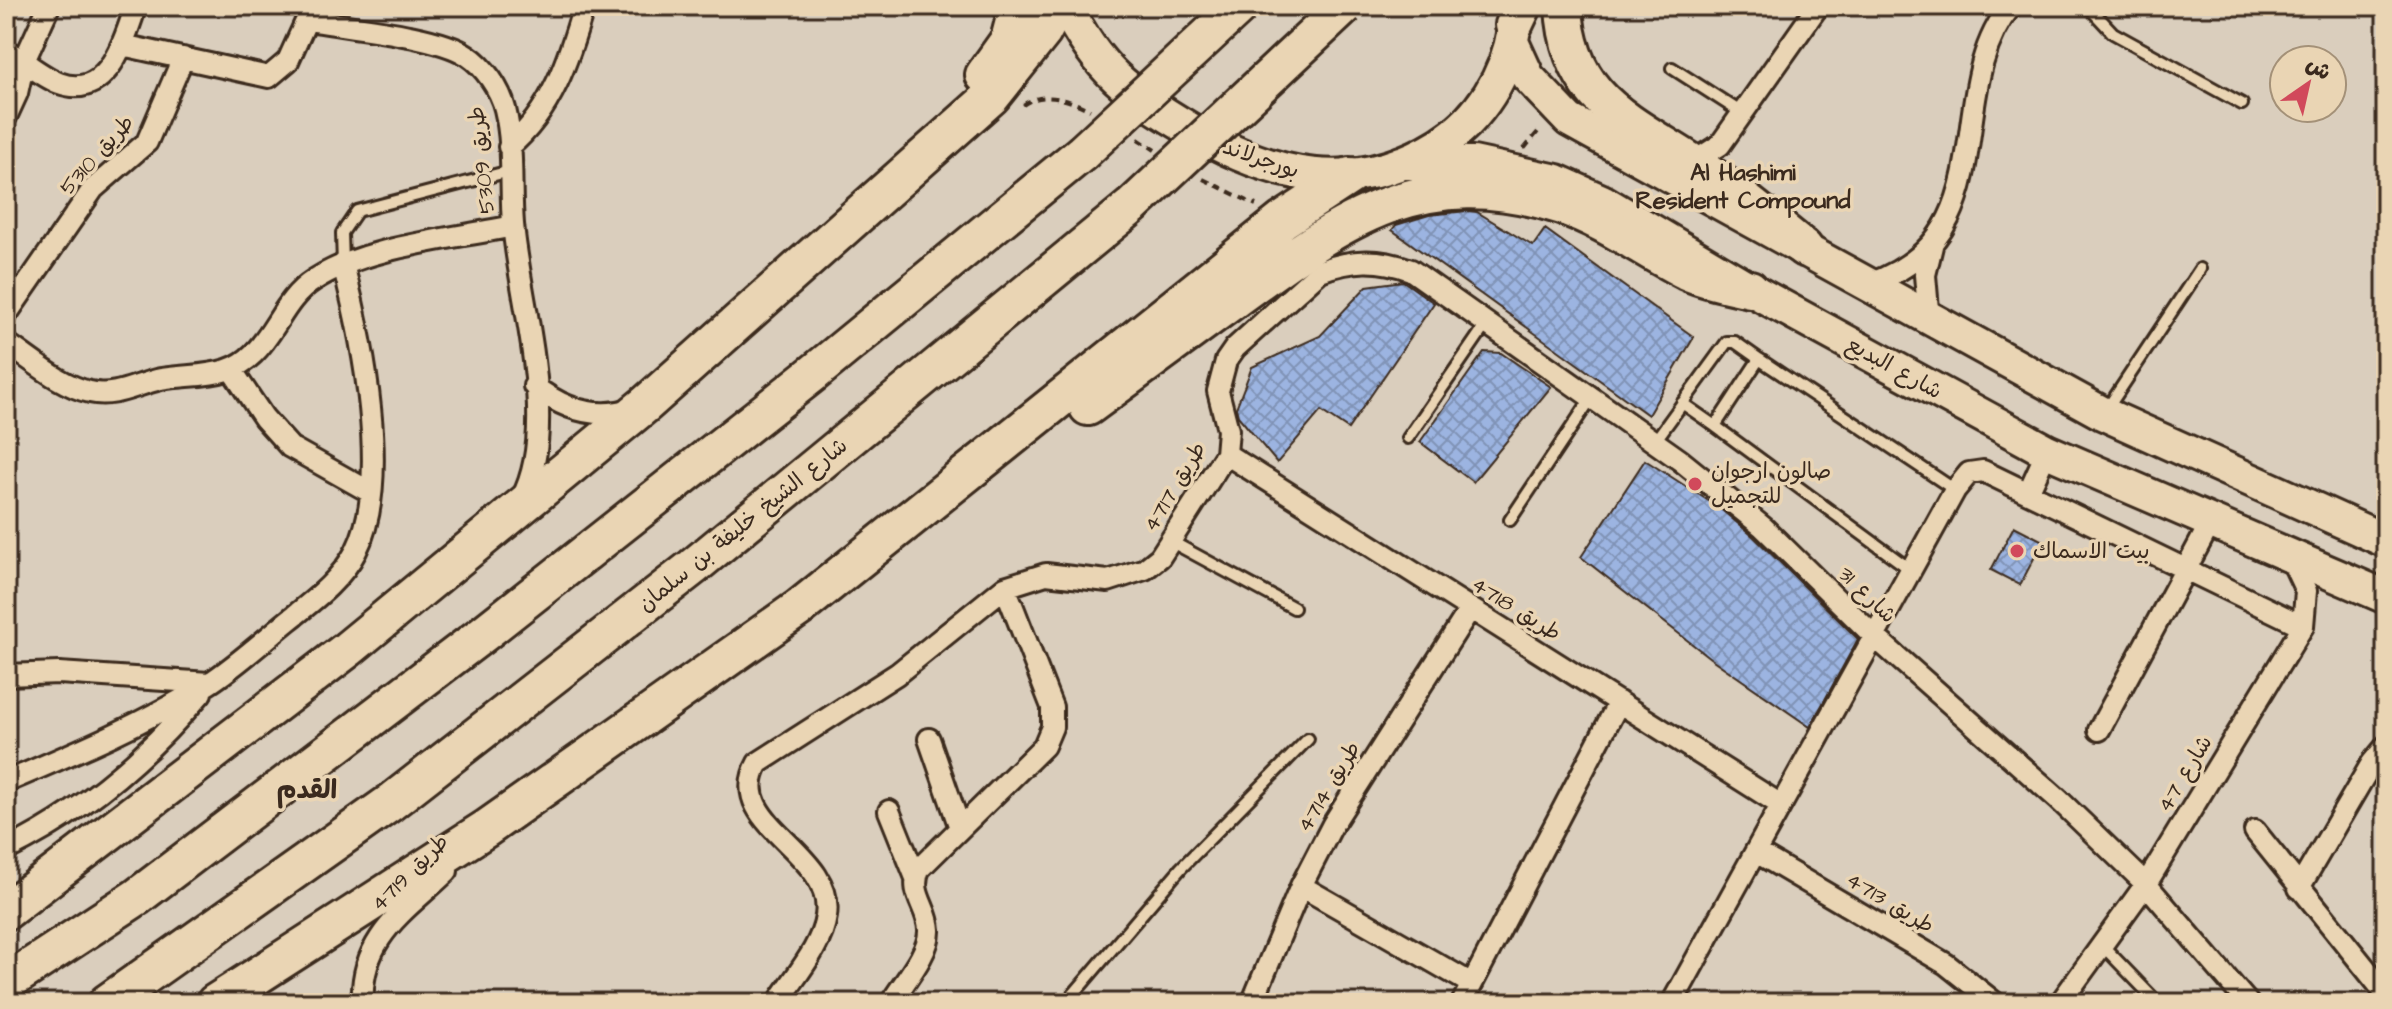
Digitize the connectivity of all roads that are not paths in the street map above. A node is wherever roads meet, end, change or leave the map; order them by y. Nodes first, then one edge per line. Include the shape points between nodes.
1 (49, 6) edge
2 (136, 6) edge
3 (584, 6) edge
4 (1018, 6) edge
5 (1057, 6) edge
6 (1066, 6) edge
7 (1240, 6) edge
8 (1345, 6) edge
9 (1564, 6) edge
10 (1818, 6) edge
11 (2011, 6) edge
12 (2088, 6) edge
13 (310, 13) edge
14 (1516, 20) edge
15 (122, 45) junction
16 (6, 50) edge
17 (183, 58) junction
18 (24, 61) junction
19 (1672, 68) dead end
20 (2242, 104) dead end
21 (1742, 113) junction
22 (6, 117) edge
23 (509, 147) junction
24 (1707, 162) junction
25 (1401, 163) junction
26 (510, 171) junction
27 (1350, 176) junction
28 (901, 178) junction
29 (513, 226) junction
30 (1935, 240) junction
31 (1804, 248) junction
32 (343, 264) junction
33 (2200, 269) dead end
34 (1411, 270) joint
35 (1869, 284) junction
36 (1750, 289) junction
37 (6, 315) edge
38 (1929, 321) junction
39 (1487, 323) junction
40 (6, 343) edge
41 (1759, 359) junction
42 (231, 369) junction
43 (534, 386) junction
44 (1592, 397) junction
45 (1682, 403) junction
46 (646, 404) junction
47 (2104, 414) junction
48 (1715, 426) junction
49 (1408, 438) dead end
50 (1655, 441) junction
51 (2047, 451) junction
52 (1226, 454) junction
53 (991, 456) junction
54 (1955, 490) junction
55 (370, 492) junction
56 (2028, 493) junction
57 (516, 510) junction
58 (1510, 520) dead end
59 (2211, 522) junction
60 (2386, 541) edge
61 (1172, 542) junction
62 (2291, 559) junction
63 (2188, 569) junction
64 (1911, 570) junction
65 (1005, 587) junction
66 (2386, 597) edge
67 (1294, 608) dead end
68 (1470, 609) junction
69 (2303, 626) junction
70 (1876, 638) junction
71 (6, 675) edge
72 (209, 683) junction
73 (1619, 702) junction
74 (2099, 730) dead end
75 (929, 739) dead end
76 (1308, 739) dead end
77 (2386, 746) edge
78 (6, 782) edge
79 (1781, 805) junction
80 (889, 811) dead end
81 (487, 828) junction
82 (960, 828) junction
83 (2255, 831) dead end
84 (6, 850) edge
85 (1756, 852) junction
86 (916, 878) junction
87 (2146, 884) junction
88 (1301, 886) junction
89 (2299, 888) junction
90 (6, 911) edge
91 (2102, 945) junction
92 (6, 983) edge
93 (1472, 984) junction
94 (2386, 994) edge
95 (107, 1003) edge
96 (215, 1003) edge
97 (363, 1003) edge
98 (778, 1003) edge
99 (891, 1003) edge
100 (1066, 1003) edge
101 (1252, 1003) edge
102 (1462, 1003) edge
103 (1672, 1003) edge
104 (1995, 1003) edge
105 (2060, 1003) edge
106 (2158, 1003) edge
107 (2248, 1003) edge

1 - 18 street
2 - 15 street
3 - 23 street via 552,94
4 - 28 highway via 1009,40 992,65 933,130
5 - 28 highway via 1000,88
6 - 27 main road, بورجرلاند via 1103,66 1121,85 1167,115 1228,151 1276,168 1309,176
7 - 92 highway, bridge via 1082,153 803,382 137,897
8 - 95 highway, شارع الشيخ خليفة بن سلمان, bridge via 1132,206 693,567 415,783
9 - 24 highway via 1570,52 1597,99
10 - 21 street
11 - 30 street via 1985,56 1960,189
12 - 20 lane via 2113,33
13 - 17 street via 283,69 269,77
13 - 23 street, طريق 5309 via 467,55 495,84 505,108
14 - 25 main road, بورجرلاند via 1495,86 1468,122 1430,150
14 - 31 main road via 1528,77 1569,120
15 - 17 street
15 - 18 street via 100,78 86,84 57,83
16 - 18 street
17 - 37 street, طريق 5310 via 147,142 93,189
18 - 22 street
19 - 21 lane
21 - 24 street
23 - 26 street, طريق 5309
24 - 31 highway
25 - 27 main road, بورجرلاند
25 - 36 main road, شارع البديع via 1473,163 1557,181 1602,201
26 - 29 street, طريق 5309
26 - 32 lane via 357,211 342,233
27 - 53 highway via 1272,229
28 - 46 highway
29 - 32 street
29 - 43 street, طريق 5309
30 - 35 street via 1907,267
30 - 38 street via 1925,275
31 - 35 main road
32 - 42 street via 291,298 267,339
32 - 55 street via 370,400
33 - 47 lane
34 - 39 street, شارع 31
34 - 52 street, طريق 4717 via 1365,260 1320,271 1235,348 1218,391 1228,430
35 - 38 main road
36 - 51 main road, شارع البديع
36 - 53 highway via 1703,278 1597,220 1532,197 1466,191 1401,200 1340,224 1074,417 1020,447
38 - 47 main road
39 - 44 street, شارع 31
39 - 49 lane
40 - 42 street via 89,392 107,394 159,379
41 - 45 lane via 1727,342
41 - 48 lane
41 - 54 lane
42 - 55 street via 290,447
43 - 46 street via 587,413 628,411
43 - 57 street, طريق 5309 via 539,437 528,487
44 - 50 street, شارع 31
44 - 58 lane
45 - 48 lane
45 - 50 lane
46 - 57 highway
47 - 60 main road
48 - 64 lane
50 - 70 street, شارع 31 via 1763,527
51 - 56 street
51 - 59 main road, شارع البديع
52 - 61 street, طريق 4717
52 - 68 street, طريق 4718
53 - 81 highway via 799,608
54 - 56 street via 1976,471
54 - 64 street
55 - 72 street via 357,550 341,575
56 - 63 street
57 - 90 highway via 348,649
59 - 62 main road, شارع البديع
59 - 63 street
61 - 65 street, طريق 4717 via 1145,569 1127,577 1108,581 1046,574
61 - 67 lane
62 - 66 main road, شارع البديع
62 - 69 street, شارع 47 via 2306,591
63 - 69 street
63 - 74 street
64 - 70 street
65 - 82 street via 1052,707 1052,727 1037,753
65 - 98 street, طريق 4717 via 897,674 771,752 754,770 751,790 757,809 816,874 827,900 824,928
68 - 73 street, طريق 4718
68 - 88 street, طريق 4714 via 1353,791
69 - 87 street, شارع 47
70 - 79 street
70 - 87 street, شارع 31
71 - 72 street via 59,673
72 - 78 street
72 - 84 street via 123,772
73 - 79 street, طريق 4718
73 - 93 street
75 - 82 street
76 - 100 lane via 1181,868
77 - 89 street
79 - 85 street
80 - 86 street
81 - 96 highway
81 - 97 street, طريق 4719 via 390,922 367,970
82 - 86 street
83 - 89 street
85 - 103 street
85 - 104 street, طريق 4713 via 1946,964
86 - 99 street via 928,939
87 - 91 street, شارع 47
87 - 107 street, شارع 31
88 - 93 street
88 - 101 street, طريق 4714
89 - 94 street
91 - 105 street, شارع 47
91 - 106 lane
93 - 102 street

